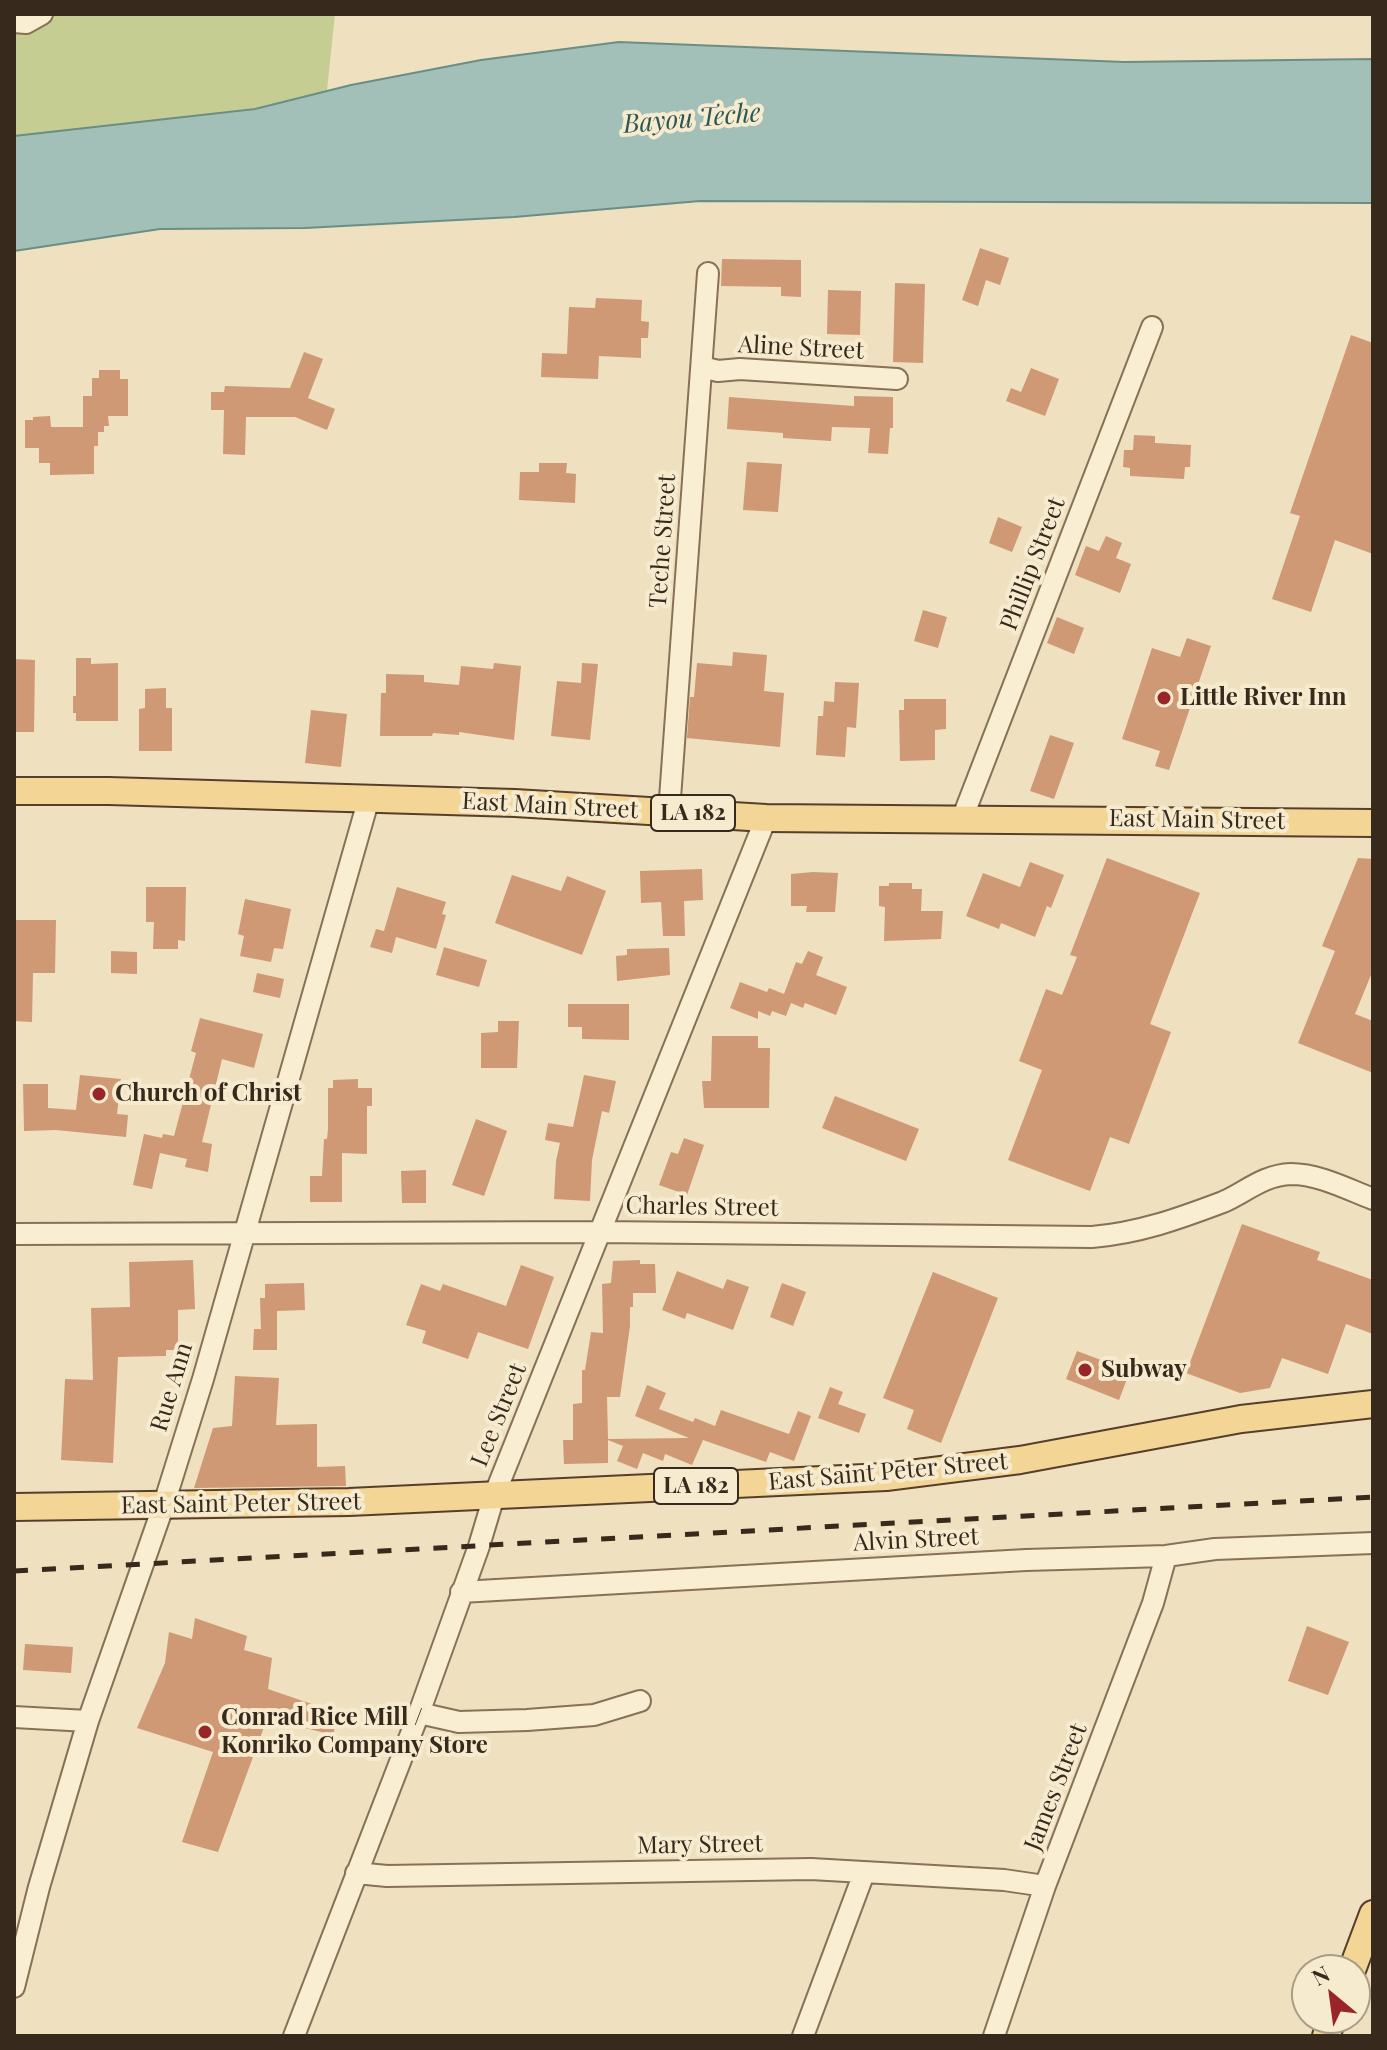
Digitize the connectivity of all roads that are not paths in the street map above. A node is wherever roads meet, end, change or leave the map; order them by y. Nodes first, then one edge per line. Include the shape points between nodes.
1 (42, 14) edge
2 (14, 22) edge
3 (708, 273) dead end
4 (1152, 327) dead end
5 (702, 367) junction
6 (897, 379) dead end
7 (14, 791) edge
8 (369, 798) junction
9 (669, 812) junction
10 (766, 818) junction
11 (962, 819) junction
12 (1373, 823) edge
13 (1373, 1199) edge
14 (599, 1232) junction
15 (244, 1233) junction
16 (14, 1234) edge
17 (1373, 1404) edge
18 (494, 1496) junction
19 (14, 1507) edge
20 (163, 1507) junction
21 (1373, 1543) edge
22 (1166, 1556) junction
23 (461, 1592) junction
24 (640, 1701) dead end
25 (419, 1713) junction
26 (14, 1717) edge
27 (88, 1721) junction
28 (356, 1873) junction
29 (864, 1873) junction
30 (1045, 1886) junction
31 (1373, 1914) edge
32 (1358, 1954) edge
33 (15, 1976) edge
34 (294, 2036) edge
35 (803, 2036) edge
36 (994, 2036) edge

1 - 2 street via 26,23
3 - 5 street, Teche Street
4 - 11 street, Phillip Street
5 - 6 street, Aline Street
5 - 9 street, Teche Street
7 - 8 main road, East Main Street / LA 182
8 - 9 main road, East Main Street / LA 182
8 - 15 street, Rue Ann
9 - 10 main road, East Main Street / LA 182
10 - 11 main road, East Main Street / LA 182
10 - 14 street, Lee Street
11 - 12 main road, East Main Street / LA 182
13 - 14 street, Charles Street via 1291,1174 1268,1177 1227,1200 1136,1232 1092,1237
14 - 15 street, Charles Street
14 - 18 street, Lee Street
15 - 16 street, Charles Street
15 - 20 street, Rue Ann
17 - 18 main road, East Saint Peter Street / LA 182 via 1241,1419 1020,1460 886,1477
18 - 20 main road, East Saint Peter Street / LA 182
18 - 23 street, Lee Street
19 - 20 main road, East Saint Peter Street / LA 182
20 - 27 street, Rue Ann
21 - 22 street, Alvin Street
22 - 23 street, Alvin Street
22 - 30 street, James Street via 1148,1618
23 - 25 street, Lee Street
24 - 25 street via 594,1715 527,1720 459,1722
25 - 28 street, Lee Street
26 - 27 street
27 - 33 street, Rue Ann
28 - 29 street, Mary Street
28 - 34 street, Lee Street
29 - 30 street, Mary Street
29 - 35 street
30 - 36 street, James Street
31 - 32 main road

